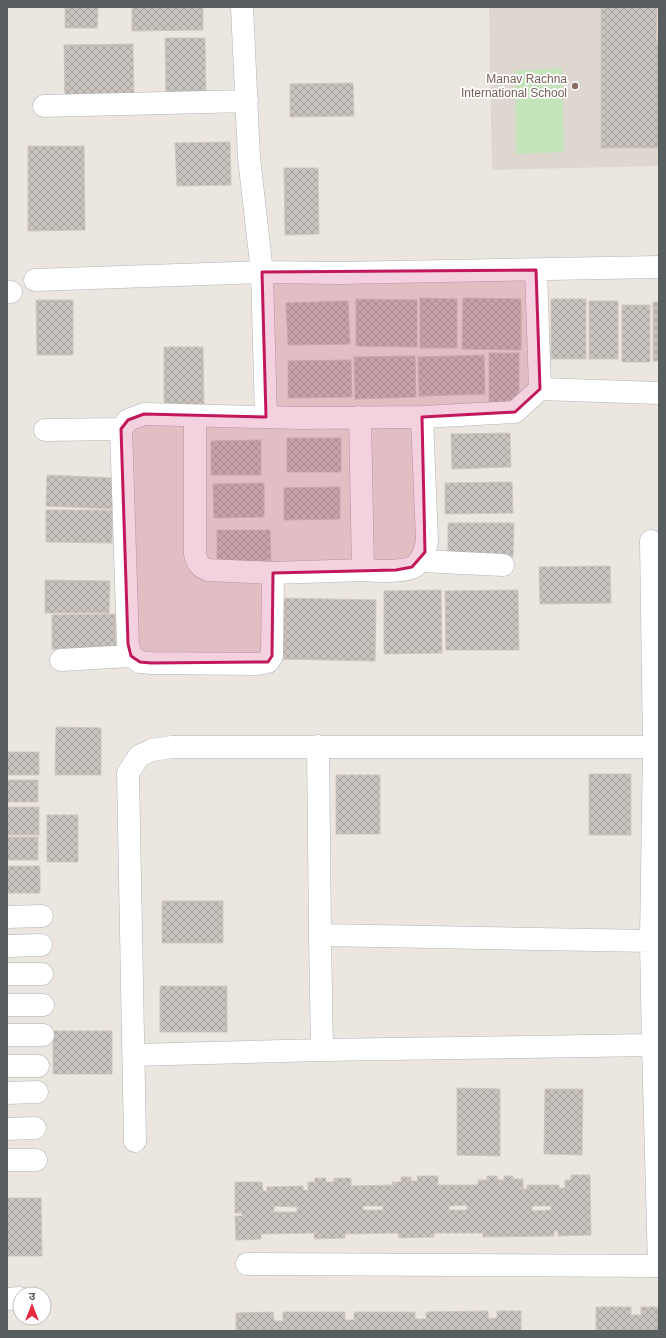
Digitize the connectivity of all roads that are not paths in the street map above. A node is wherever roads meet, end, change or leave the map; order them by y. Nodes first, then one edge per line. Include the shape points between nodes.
1 (242, 7) edge
2 (246, 101) junction
3 (44, 106) dead end
4 (659, 267) edge
5 (536, 270) junction
6 (262, 272) junction
7 (35, 280) dead end
8 (540, 389) junction
9 (659, 393) edge
10 (195, 416) junction
11 (266, 417) junction
12 (360, 417) junction
13 (422, 417) junction
14 (121, 429) junction
15 (45, 430) dead end
16 (651, 541) dead end
17 (420, 561) junction
18 (503, 565) dead end
19 (363, 570) junction
20 (273, 573) junction
21 (131, 656) junction
22 (60, 660) dead end
23 (318, 746) junction
24 (654, 747) junction
25 (42, 916) dead end
26 (7, 917) edge
27 (320, 935) junction
28 (652, 941) junction
29 (41, 945) dead end
30 (7, 946) edge
31 (7, 974) edge
32 (42, 974) dead end
33 (7, 1005) edge
34 (43, 1005) dead end
35 (7, 1035) edge
36 (43, 1035) dead end
37 (653, 1045) junction
38 (322, 1050) junction
39 (134, 1055) junction
40 (7, 1066) edge
41 (38, 1066) dead end
42 (37, 1092) dead end
43 (7, 1093) edge
44 (35, 1128) dead end
45 (7, 1129) edge
46 (135, 1141) dead end
47 (7, 1160) edge
48 (36, 1160) dead end
49 (247, 1264) dead end
50 (659, 1266) edge

1 - 2 street
2 - 3 street
2 - 6 street via 249,158
4 - 5 street
5 - 6 street
5 - 8 street
6 - 7 street
6 - 11 street
8 - 9 street
8 - 13 street via 515,412
10 - 11 street
10 - 14 street via 144,414 128,420
10 - 20 street via 197,562 208,570
11 - 12 street
12 - 13 street
12 - 19 street
13 - 17 street via 426,541 425,552
14 - 15 street
14 - 21 street via 128,644
16 - 24 street
17 - 18 street
17 - 19 street via 412,567
19 - 20 street
20 - 21 street via 272,656 268,662 151,664 140,662
21 - 22 street
23 - 24 street
23 - 27 street
23 - 39 street via 166,748 152,750 139,756 128,773
24 - 28 street
25 - 26 street
27 - 28 street
27 - 38 street
28 - 37 street
29 - 30 street
31 - 32 street
33 - 34 street
35 - 36 street
37 - 38 street
37 - 50 street
38 - 39 street
39 - 46 street
40 - 41 street
42 - 43 street
44 - 45 street
47 - 48 street
49 - 50 street

